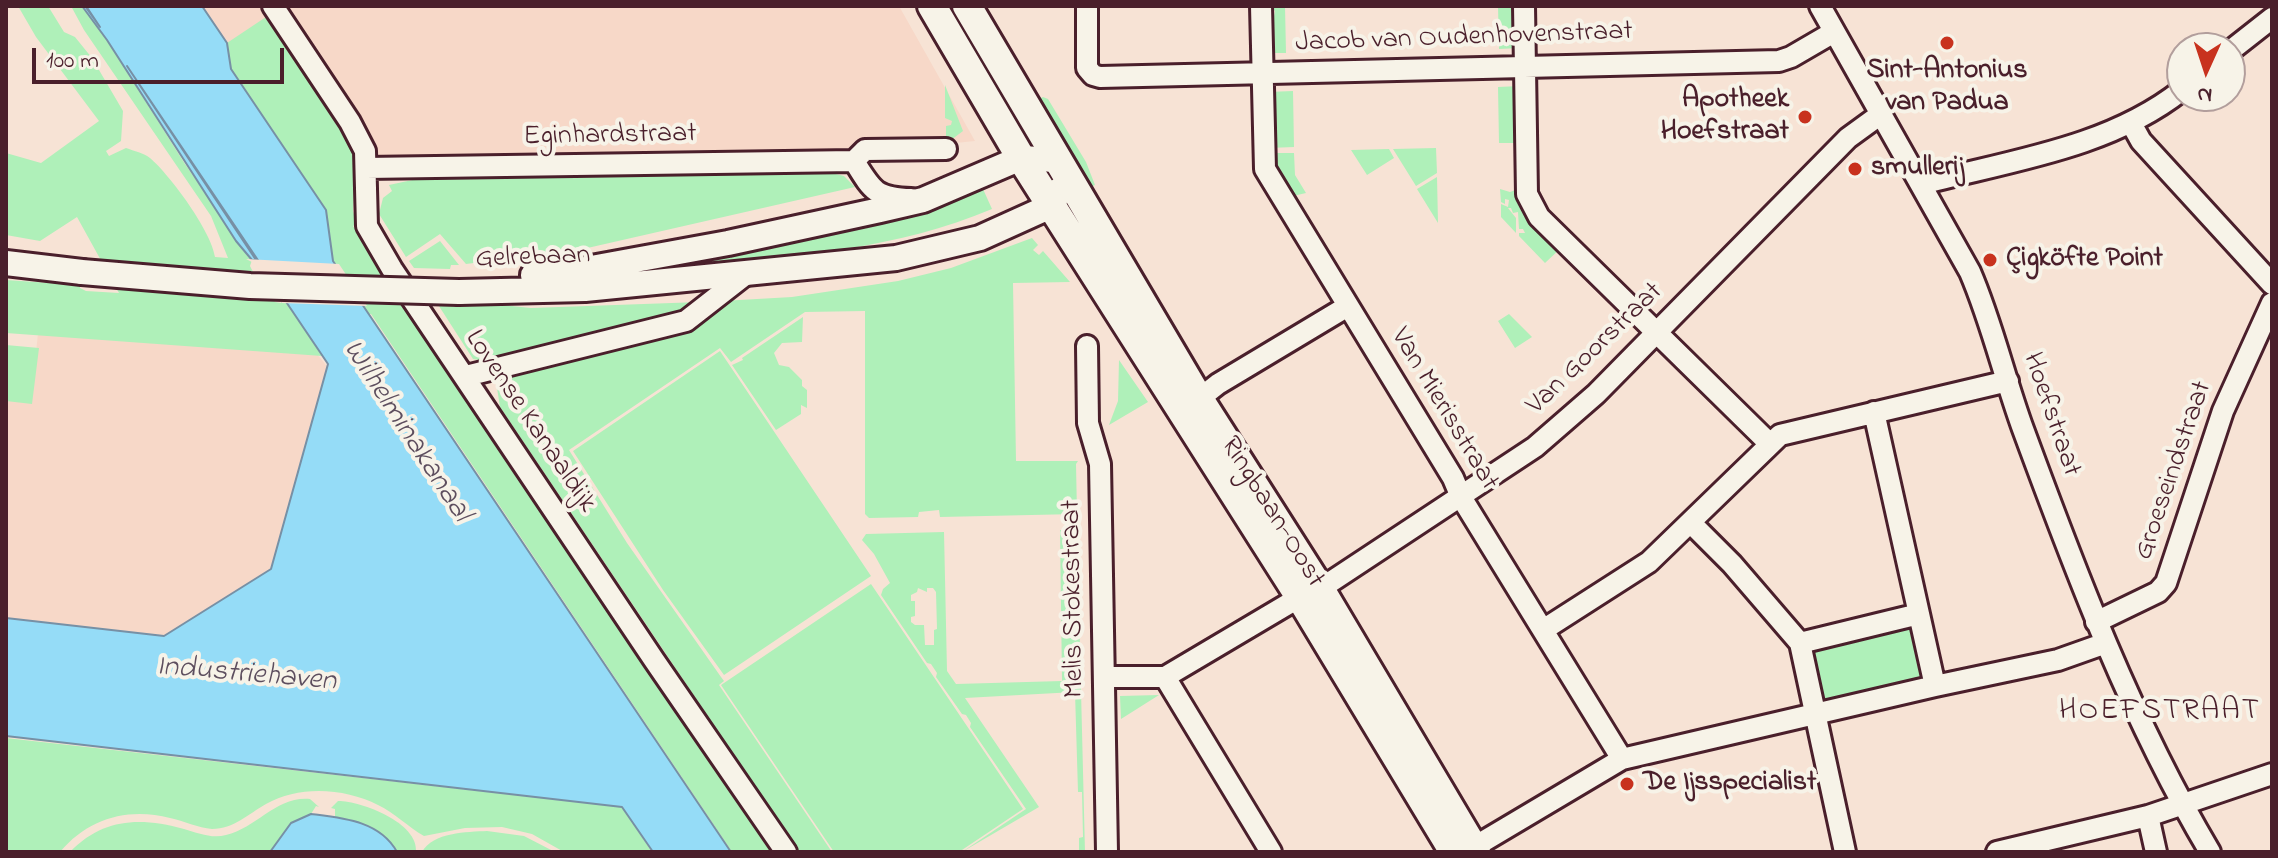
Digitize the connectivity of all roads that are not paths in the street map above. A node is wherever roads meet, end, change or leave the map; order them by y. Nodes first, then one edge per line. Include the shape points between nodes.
1 (273, 6) edge
2 (932, 6) edge
3 (967, 6) edge
4 (1087, 6) edge
5 (1261, 6) edge
6 (1524, 6) edge
7 (1820, 6) edge
8 (2272, 18) edge
9 (1834, 32) junction
10 (2246, 38) edge
11 (1525, 58) junction
12 (1263, 74) junction
13 (2166, 100) edge
14 (1881, 114) junction
15 (2131, 123) junction
16 (946, 149) dead end
17 (1021, 158) junction
18 (854, 161) junction
19 (1060, 167) junction
20 (366, 168) junction
21 (1921, 184) junction
22 (923, 200) junction
23 (1053, 205) junction
24 (6, 254) edge
25 (6, 263) edge
26 (79, 267) junction
27 (745, 275) junction
28 (2272, 284) edge
29 (455, 287) junction
30 (2272, 303) edge
31 (1348, 306) junction
32 (1655, 332) junction
33 (1087, 346) dead end
34 (466, 376) junction
35 (2008, 381) junction
36 (1199, 399) junction
37 (1874, 412) junction
38 (1770, 444) junction
39 (1461, 497) junction
40 (1691, 523) junction
41 (1310, 593) junction
42 (1919, 614) junction
43 (2096, 622) junction
44 (1543, 630) junction
45 (1800, 643) junction
46 (2106, 643) junction
47 (1105, 677) junction
48 (1165, 677) junction
49 (1935, 686) junction
50 (1815, 714) junction
51 (1622, 759) junction
52 (2272, 774) edge
53 (2181, 803) junction
54 (2148, 816) junction
55 (1468, 850) edge
56 (786, 852) edge
57 (1107, 852) edge
58 (1271, 852) edge
59 (1845, 852) edge
60 (1997, 852) edge
61 (2156, 852) edge
62 (2210, 852) edge

1 - 20 street, Lovense Kanaaldijk via 350,122 365,151
2 - 17 main road, Ringbaan-Oost
3 - 19 main road, Ringbaan-Oost
4 - 12 street, Jacob van Oudenhovenstraat via 1089,72 1100,77
5 - 12 street, Van Mierisstraat
6 - 11 street
7 - 9 street, Hoefstraat
8 - 10 street
9 - 11 street, Jacob van Oudenhovenstraat via 1779,61
9 - 14 street, Hoefstraat
11 - 12 street, Jacob van Oudenhovenstraat
11 - 32 street via 1531,206
12 - 31 street, Van Mierisstraat via 1265,169
13 - 15 street
14 - 21 street, Hoefstraat
14 - 32 street, Van Goorstraat via 1848,138
15 - 21 street via 2088,140
15 - 28 street via 2141,141
16 - 18 street, Eginhardstraat via 865,150
17 - 19 street
17 - 22 street, Gelrebaan
17 - 23 main road, Ringbaan-Oost
18 - 20 street, Eginhardstraat
18 - 22 street via 872,190 887,199
19 - 23 street
19 - 36 main road, Ringbaan-Oost
20 - 34 street, Lovense Kanaaldijk via 367,226
21 - 35 street, Hoefstraat via 1970,272
22 - 29 street, Gelrebaan via 728,243
23 - 27 street, Gelrebaan via 980,238 896,258
23 - 41 main road, Ringbaan-Oost
24 - 26 street, Gelrebaan
25 - 26 street, Gelrebaan
26 - 29 street, Gelrebaan, bridge via 250,286
27 - 29 street, Gelrebaan via 585,289
27 - 34 street via 686,321
30 - 43 street, Groeseindstraat via 2223,411 2166,583
31 - 36 street
31 - 39 street, Van Mierisstraat
32 - 38 street
32 - 39 street, Van Goorstraat via 1535,447
33 - 47 street, Melis Stokestraat via 1088,423 1100,464
34 - 56 street, Lovense Kanaaldijk
35 - 37 street
35 - 43 street, Hoefstraat
36 - 41 main road, Ringbaan-Oost
37 - 38 street via 1786,432
37 - 42 street
38 - 40 street
39 - 41 street, Van Goorstraat
39 - 44 street, Van Mierisstraat
40 - 44 street via 1649,562
40 - 45 street
41 - 48 street, Van Goorstraat
41 - 55 main road, Ringbaan-Oost
42 - 45 street
42 - 49 street
43 - 46 street, Hoefstraat
44 - 51 street, Van Mierisstraat
45 - 50 street
46 - 49 street via 2058,660
46 - 53 street, Hoefstraat
47 - 48 street
47 - 57 street, Melis Stokestraat
48 - 58 street
49 - 50 street
50 - 51 street
50 - 59 street
51 - 55 street
52 - 53 street
53 - 54 street
53 - 62 street, Hoefstraat
54 - 60 street
54 - 61 street

